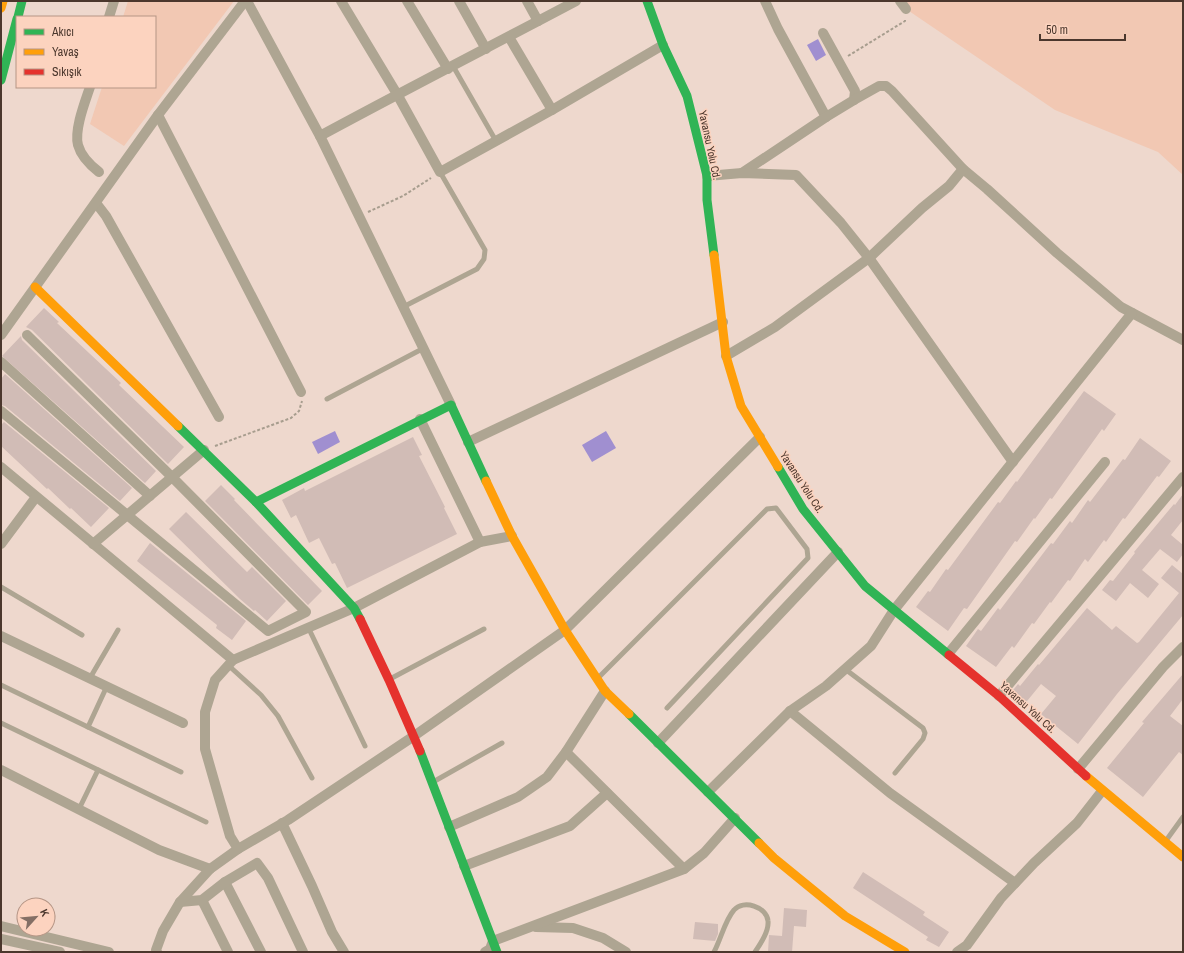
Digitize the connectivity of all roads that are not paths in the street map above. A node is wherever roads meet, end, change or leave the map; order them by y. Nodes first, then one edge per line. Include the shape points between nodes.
1 (3, 1) edge
2 (22, 1) edge
3 (114, 1) edge
4 (246, 1) edge
5 (341, 1) edge
6 (407, 1) edge
7 (459, 1) edge
8 (527, 1) edge
9 (576, 1) edge
10 (647, 1) edge
11 (765, 1) edge
12 (1, 8) edge
13 (18, 16) edge
14 (109, 16) edge
15 (538, 21) junction
16 (16, 22) edge
17 (823, 33) dead end
18 (509, 37) junction
19 (663, 45) junction
20 (486, 48) junction
21 (450, 68) junction
22 (1, 80) edge
23 (90, 88) edge
24 (397, 94) junction
25 (854, 100) junction
26 (552, 110) junction
27 (158, 115) junction
28 (826, 117) junction
29 (320, 136) junction
30 (496, 141) junction
31 (963, 169) junction
32 (99, 172) dead end
33 (440, 172) junction
34 (742, 173) junction
35 (707, 176) junction
36 (96, 203) junction
37 (869, 258) junction
38 (35, 287) junction
39 (404, 307) junction
40 (1132, 313) junction
41 (723, 322) junction
42 (3, 328) edge
43 (27, 335) dead end
44 (1183, 340) edge
45 (424, 348) junction
46 (726, 356) junction
47 (1, 362) edge
48 (301, 392) road end
49 (326, 399) dead end
50 (451, 405) junction
51 (1, 411) edge
52 (219, 417) dead end
53 (420, 419) junction
54 (760, 438) junction
55 (468, 442) junction
56 (204, 450) junction
57 (1013, 462) junction
58 (1105, 462) dead end
59 (1, 467) edge
60 (172, 477) junction
61 (1183, 477) edge
62 (150, 496) junction
63 (36, 497) junction
64 (256, 502) junction
65 (126, 515) junction
66 (512, 536) junction
67 (480, 542) junction
68 (1, 544) edge
69 (93, 544) junction
70 (838, 552) junction
71 (1, 587) edge
72 (354, 608) junction
73 (894, 610) junction
74 (308, 627) junction
75 (484, 629) dead end
76 (118, 630) dead end
77 (564, 630) junction
78 (82, 635) dead end
79 (1, 636) edge
80 (1183, 647) edge
81 (948, 654) junction
82 (230, 663) junction
83 (845, 669) junction
84 (90, 678) junction
85 (598, 678) junction
86 (389, 680) junction
87 (1, 685) edge
88 (107, 686) junction
89 (605, 691) junction
90 (999, 696) junction
91 (667, 708) dead end
92 (790, 711) junction
93 (183, 723) dead end
94 (1, 724) edge
95 (88, 727) junction
96 (414, 736) junction
97 (502, 743) dead end
98 (658, 743) junction
99 (365, 746) dead end
100 (566, 752) junction
101 (1078, 769) junction
102 (1, 770) edge
103 (98, 770) junction
104 (182, 772) dead end
105 (895, 773) dead end
106 (312, 778) dead end
107 (432, 782) junction
108 (1102, 791) junction
109 (708, 792) junction
110 (607, 793) junction
111 (79, 809) junction
112 (1183, 817) edge
113 (735, 818) junction
114 (206, 822) dead end
115 (282, 823) junction
116 (449, 827) junction
117 (1165, 842) junction
118 (238, 849) junction
119 (1183, 857) edge
120 (464, 866) junction
121 (210, 869) junction
122 (684, 870) junction
123 (225, 882) junction
124 (1015, 883) junction
125 (202, 900) junction
126 (180, 902) junction
127 (1, 926) edge
128 (530, 927) junction
129 (1, 939) edge
130 (493, 941) junction
131 (60, 952) edge
132 (110, 952) edge
133 (157, 952) edge
134 (228, 952) edge
135 (261, 952) edge
136 (303, 952) edge
137 (344, 952) edge
138 (485, 952) edge
139 (497, 952) edge
140 (626, 952) edge
141 (714, 952) edge
142 (755, 952) edge
143 (905, 952) edge
144 (957, 952) edge

1 - 12 main road
2 - 13 main road
3 - 14 street
4 - 27 street
4 - 29 street
5 - 24 street
6 - 21 street
7 - 20 street
8 - 15 street
9 - 15 street
10 - 19 main road, Yavansu Yolu Cd.
11 - 28 street
15 - 18 street
16 - 22 main road
17 - 25 street via 855,92
18 - 20 street
18 - 26 street
19 - 26 street
19 - 35 main road, Yavansu Yolu Cd. via 687,96
20 - 21 street
21 - 24 street
21 - 30 lane
23 - 32 street via 78,129 78,145 88,164
24 - 29 street
24 - 33 street
25 - 28 street
25 - 31 street via 879,86 886,86
26 - 30 street
27 - 36 street
27 - 48 street
28 - 34 street
29 - 39 street
30 - 33 street
31 - 37 street via 949,186
31 - 40 street via 1057,253 1121,307
33 - 39 lane via 485,250 484,259 477,269
34 - 35 street
34 - 37 street via 796,175
35 - 41 main road, Yavansu Yolu Cd. via 707,200
36 - 38 street
36 - 52 street via 106,216
37 - 46 street via 775,327
37 - 57 street
38 - 42 street
38 - 56 main road
39 - 45 street
40 - 44 street
40 - 57 street
41 - 46 main road, Yavansu Yolu Cd.
41 - 55 street
43 - 60 street
45 - 49 lane
45 - 50 street
46 - 54 main road, Yavansu Yolu Cd. via 741,406
47 - 62 street
50 - 53 main road
50 - 55 main road
51 - 65 street
53 - 64 main road
53 - 67 street
54 - 70 main road, Yavansu Yolu Cd. via 803,510
54 - 77 street
55 - 66 main road
56 - 60 street
56 - 64 main road
57 - 73 street
58 - 81 street
59 - 63 street
60 - 62 street
60 - 65 street via 306,612 268,631
61 - 90 street
62 - 65 street
63 - 68 street
63 - 69 street
64 - 72 main road
65 - 69 street
66 - 67 street
66 - 77 main road
67 - 72 street
69 - 82 street
70 - 73 main road, Yavansu Yolu Cd. via 865,586
70 - 98 street
71 - 78 lane
72 - 74 street
72 - 86 main road
73 - 81 main road, Yavansu Yolu Cd.
73 - 83 street via 871,646
74 - 82 street
74 - 99 lane
75 - 86 lane
76 - 84 lane
77 - 85 main road
77 - 96 street
79 - 84 street
80 - 101 street via 1163,667
81 - 90 main road, Yavansu Yolu Cd.
82 - 106 lane via 278,716
82 - 118 street via 215,680 205,712 205,749 230,836
83 - 92 street
83 - 105 lane via 924,730 923,739
84 - 88 street
85 - 89 main road
85 - 91 lane via 767,509 776,508 807,548 808,558
86 - 96 main road
87 - 95 lane
88 - 93 street
88 - 95 lane
89 - 98 main road
89 - 100 street
90 - 101 main road, Yavansu Yolu Cd.
92 - 109 street
92 - 124 street via 890,793
94 - 103 lane
95 - 104 lane
96 - 107 main road
96 - 115 street
97 - 107 lane
98 - 109 main road
100 - 110 street
100 - 116 street via 547,777 518,797
101 - 108 main road, Yavansu Yolu Cd.
102 - 111 street
103 - 111 lane
103 - 114 lane
107 - 116 main road
108 - 117 main road, Yavansu Yolu Cd.
108 - 124 street via 1077,823
109 - 113 main road
110 - 120 street via 570,826
110 - 122 street
111 - 121 street via 159,850
112 - 117 lane
113 - 122 street via 704,853
113 - 143 main road via 774,858 845,916
115 - 118 street
115 - 137 street via 332,932
116 - 120 main road
117 - 119 main road, Yavansu Yolu Cd.
118 - 121 street
120 - 130 main road
121 - 126 street
122 - 128 street
123 - 125 street
123 - 135 street
123 - 136 street via 257,863 268,878
124 - 144 street via 967,945
125 - 126 street
125 - 134 street
126 - 133 street via 163,931
127 - 132 street
128 - 130 street
128 - 140 street via 573,928 603,938
129 - 131 street
130 - 138 street via 490,950
130 - 139 main road
141 - 142 lane via 735,909 751,905 760,908 767,915 769,923

